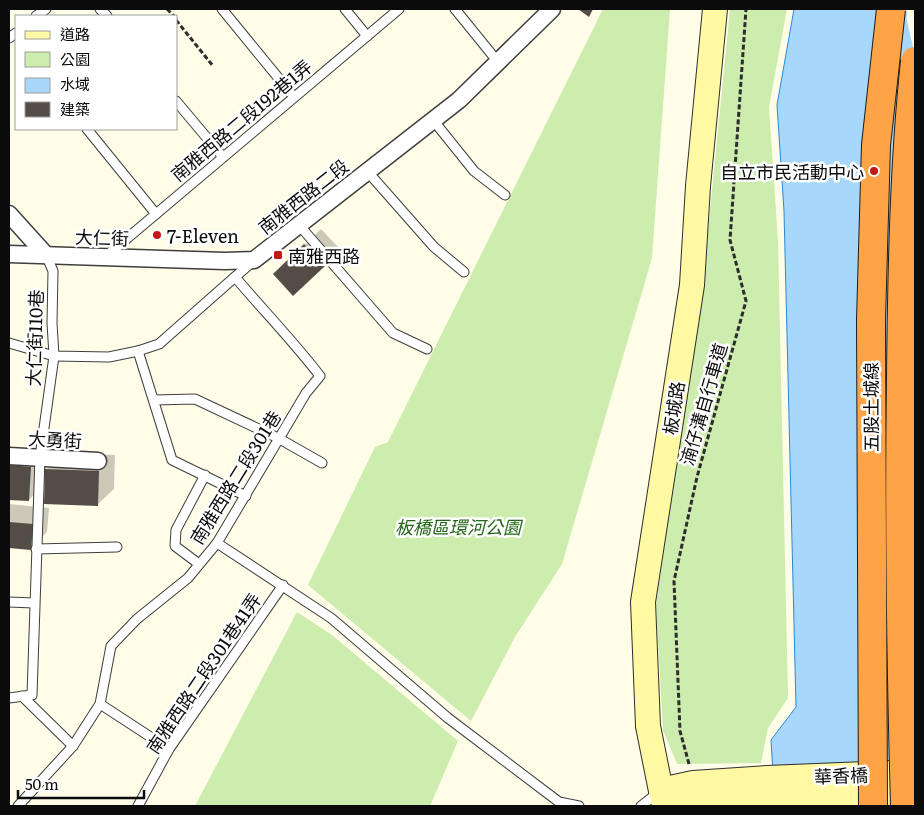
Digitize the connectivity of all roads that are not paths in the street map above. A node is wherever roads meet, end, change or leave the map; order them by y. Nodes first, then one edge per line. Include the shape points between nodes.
1 (222, 9) edge
2 (345, 9) edge
3 (399, 9) edge
4 (455, 9) edge
5 (552, 9) edge
6 (715, 9) edge
7 (891, 9) edge
8 (367, 36) junction
9 (915, 61) edge
10 (498, 62) junction
11 (294, 98) junction
12 (178, 103) edge
13 (433, 120) junction
14 (88, 130) edge
15 (223, 157) junction
16 (367, 171) junction
17 (505, 195) dead end
18 (9, 214) edge
19 (156, 214) junction
20 (299, 225) junction
21 (9, 254) edge
22 (46, 255) junction
23 (105, 257) junction
24 (254, 260) junction
25 (464, 272) dead end
26 (235, 277) junction
27 (9, 343) edge
28 (427, 349) dead end
29 (138, 351) junction
30 (54, 356) junction
31 (154, 400) junction
32 (278, 438) junction
33 (9, 456) edge
34 (40, 457) junction
35 (98, 461) dead end
36 (322, 462) dead end
37 (204, 475) junction
38 (246, 496) junction
39 (217, 543) junction
40 (117, 547) dead end
41 (36, 550) junction
42 (199, 564) junction
43 (282, 585) junction
44 (9, 602) edge
45 (34, 603) junction
46 (22, 696) junction
47 (9, 698) edge
48 (100, 704) junction
49 (73, 746) junction
50 (169, 749) junction
51 (915, 772) edge
52 (767, 787) junction
53 (915, 792) edge
54 (662, 798) edge
55 (18, 806) edge
56 (138, 806) edge
57 (579, 806) edge
58 (641, 806) edge
59 (683, 806) edge
60 (873, 806) edge
61 (905, 806) edge

1 - 11 lane
2 - 8 lane
3 - 8 lane, 南雅西路二段192巷1弄
4 - 10 lane
5 - 10 street, 南雅西路二段
6 - 54 street, 板城路 via 692,285 643,602 648,726
7 - 60 highway, 五股土城線, bridge via 876,144 871,320
8 - 11 lane, 南雅西路二段192巷1弄
9 - 61 highway, 五股土城線, bridge via 902,302 900,485
10 - 13 street, 南雅西路二段
11 - 15 lane, 南雅西路二段192巷1弄
12 - 15 lane
13 - 16 street, 南雅西路二段
13 - 17 lane via 474,171
14 - 19 lane
15 - 19 lane, 南雅西路二段192巷1弄
16 - 20 street, 南雅西路二段
16 - 25 lane via 434,247
18 - 22 street
19 - 23 lane, 南雅西路二段192巷1弄
20 - 24 street, 南雅西路二段
20 - 28 lane via 393,333
21 - 22 street, 大仁街
22 - 23 street, 大仁街
22 - 30 lane, 大仁街110巷 via 53,271
23 - 24 street, 大仁街
24 - 26 lane, 南雅西路二段
26 - 29 lane, 南雅西路二段 via 159,344
26 - 32 lane, 南雅西路二段301巷 via 320,376 306,392
27 - 30 lane, 南雅西路二段
29 - 30 lane, 南雅西路二段 via 109,357
29 - 31 lane
30 - 34 lane, 大仁街110巷
31 - 32 lane via 195,399
31 - 37 lane via 172,460
32 - 36 lane
32 - 38 lane, 南雅西路二段301巷
33 - 34 street, 大勇街
34 - 35 street, 大勇街
34 - 41 lane, 大仁街110巷
37 - 38 lane
37 - 42 lane via 176,530 175,546
38 - 39 lane, 南雅西路二段301巷
39 - 42 lane, 南雅西路二段301巷
39 - 43 lane
40 - 41 lane
41 - 45 lane, 大仁街110巷
42 - 48 lane, 南雅西路二段301巷 via 188,578 137,618 111,646
43 - 50 lane, 南雅西路二段301巷41弄
43 - 57 lane via 330,618 448,718 559,802
44 - 45 lane
45 - 46 lane, 大仁街110巷 via 32,695
46 - 47 lane
46 - 49 lane
48 - 49 lane, 南雅西路二段301巷
48 - 50 lane
49 - 55 lane, 南雅西路二段301巷
50 - 56 lane, 南雅西路二段301巷41弄
51 - 52 street, 華香橋, bridge
52 - 53 street, 華香橋, bridge
52 - 54 street via 693,783
52 - 59 street
54 - 58 lane

